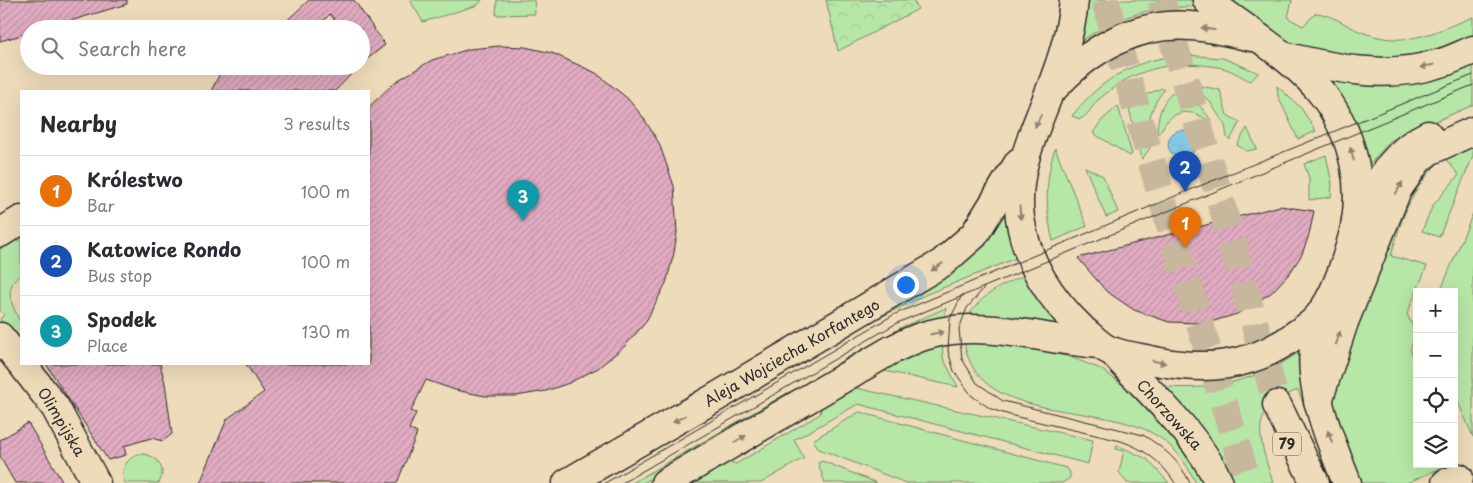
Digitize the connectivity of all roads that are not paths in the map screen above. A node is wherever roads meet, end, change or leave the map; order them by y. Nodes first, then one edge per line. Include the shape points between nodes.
1 (1074, 0) edge
2 (1207, 0) edge
3 (1256, 37) junction
4 (1473, 50) edge
5 (1283, 56) junction
6 (1048, 95) junction
7 (1473, 116) edge
8 (1473, 131) edge
9 (1027, 147) junction
10 (1356, 220) junction
11 (20, 221) edge
12 (0, 234) edge
13 (1321, 314) junction
14 (0, 337) edge
15 (1105, 348) junction
16 (20, 361) edge
17 (24, 365) edge
18 (1318, 401) junction
19 (96, 483) edge
20 (566, 483) edge
21 (665, 483) edge
22 (1219, 483) edge
23 (1296, 483) edge
24 (1315, 483) edge
25 (1347, 483) edge

1 - 6 main road via 1071,26
2 - 3 main road
3 - 5 main road
3 -> 6 main road via 1193,26 1170,26 1134,33 1106,44 1082,60
4 -> 5 main road via 1438,64 1392,72 1345,70
10 -> 5 main road via 1356,169 1344,128 1322,94
6 -> 9 main road
7 - 10 main road via 1419,139 1401,151
18 -> 8 main road via 1344,322 1397,190 1418,160 1429,151
9 -> 15 main road, Chorzowska via 1022,170 1020,215 1030,257 1056,302
9 -> 20 main road, Aleja Wojciecha Korfantego via 974,235 942,263
10 - 13 main road via 1349,250
11 - 12 main road
15 -> 13 main road via 1163,363 1207,368 1233,365 1271,351
13 - 18 main road via 1316,328 1313,366
14 - 16 main road, Olimpijska
21 -> 15 main road via 892,350 930,334 980,329
15 - 22 main road, Chorzowska via 1184,429
17 - 19 main road, Olimpijska via 55,407
25 -> 18 main road
23 - 24 main road, 79 via 1277,405

